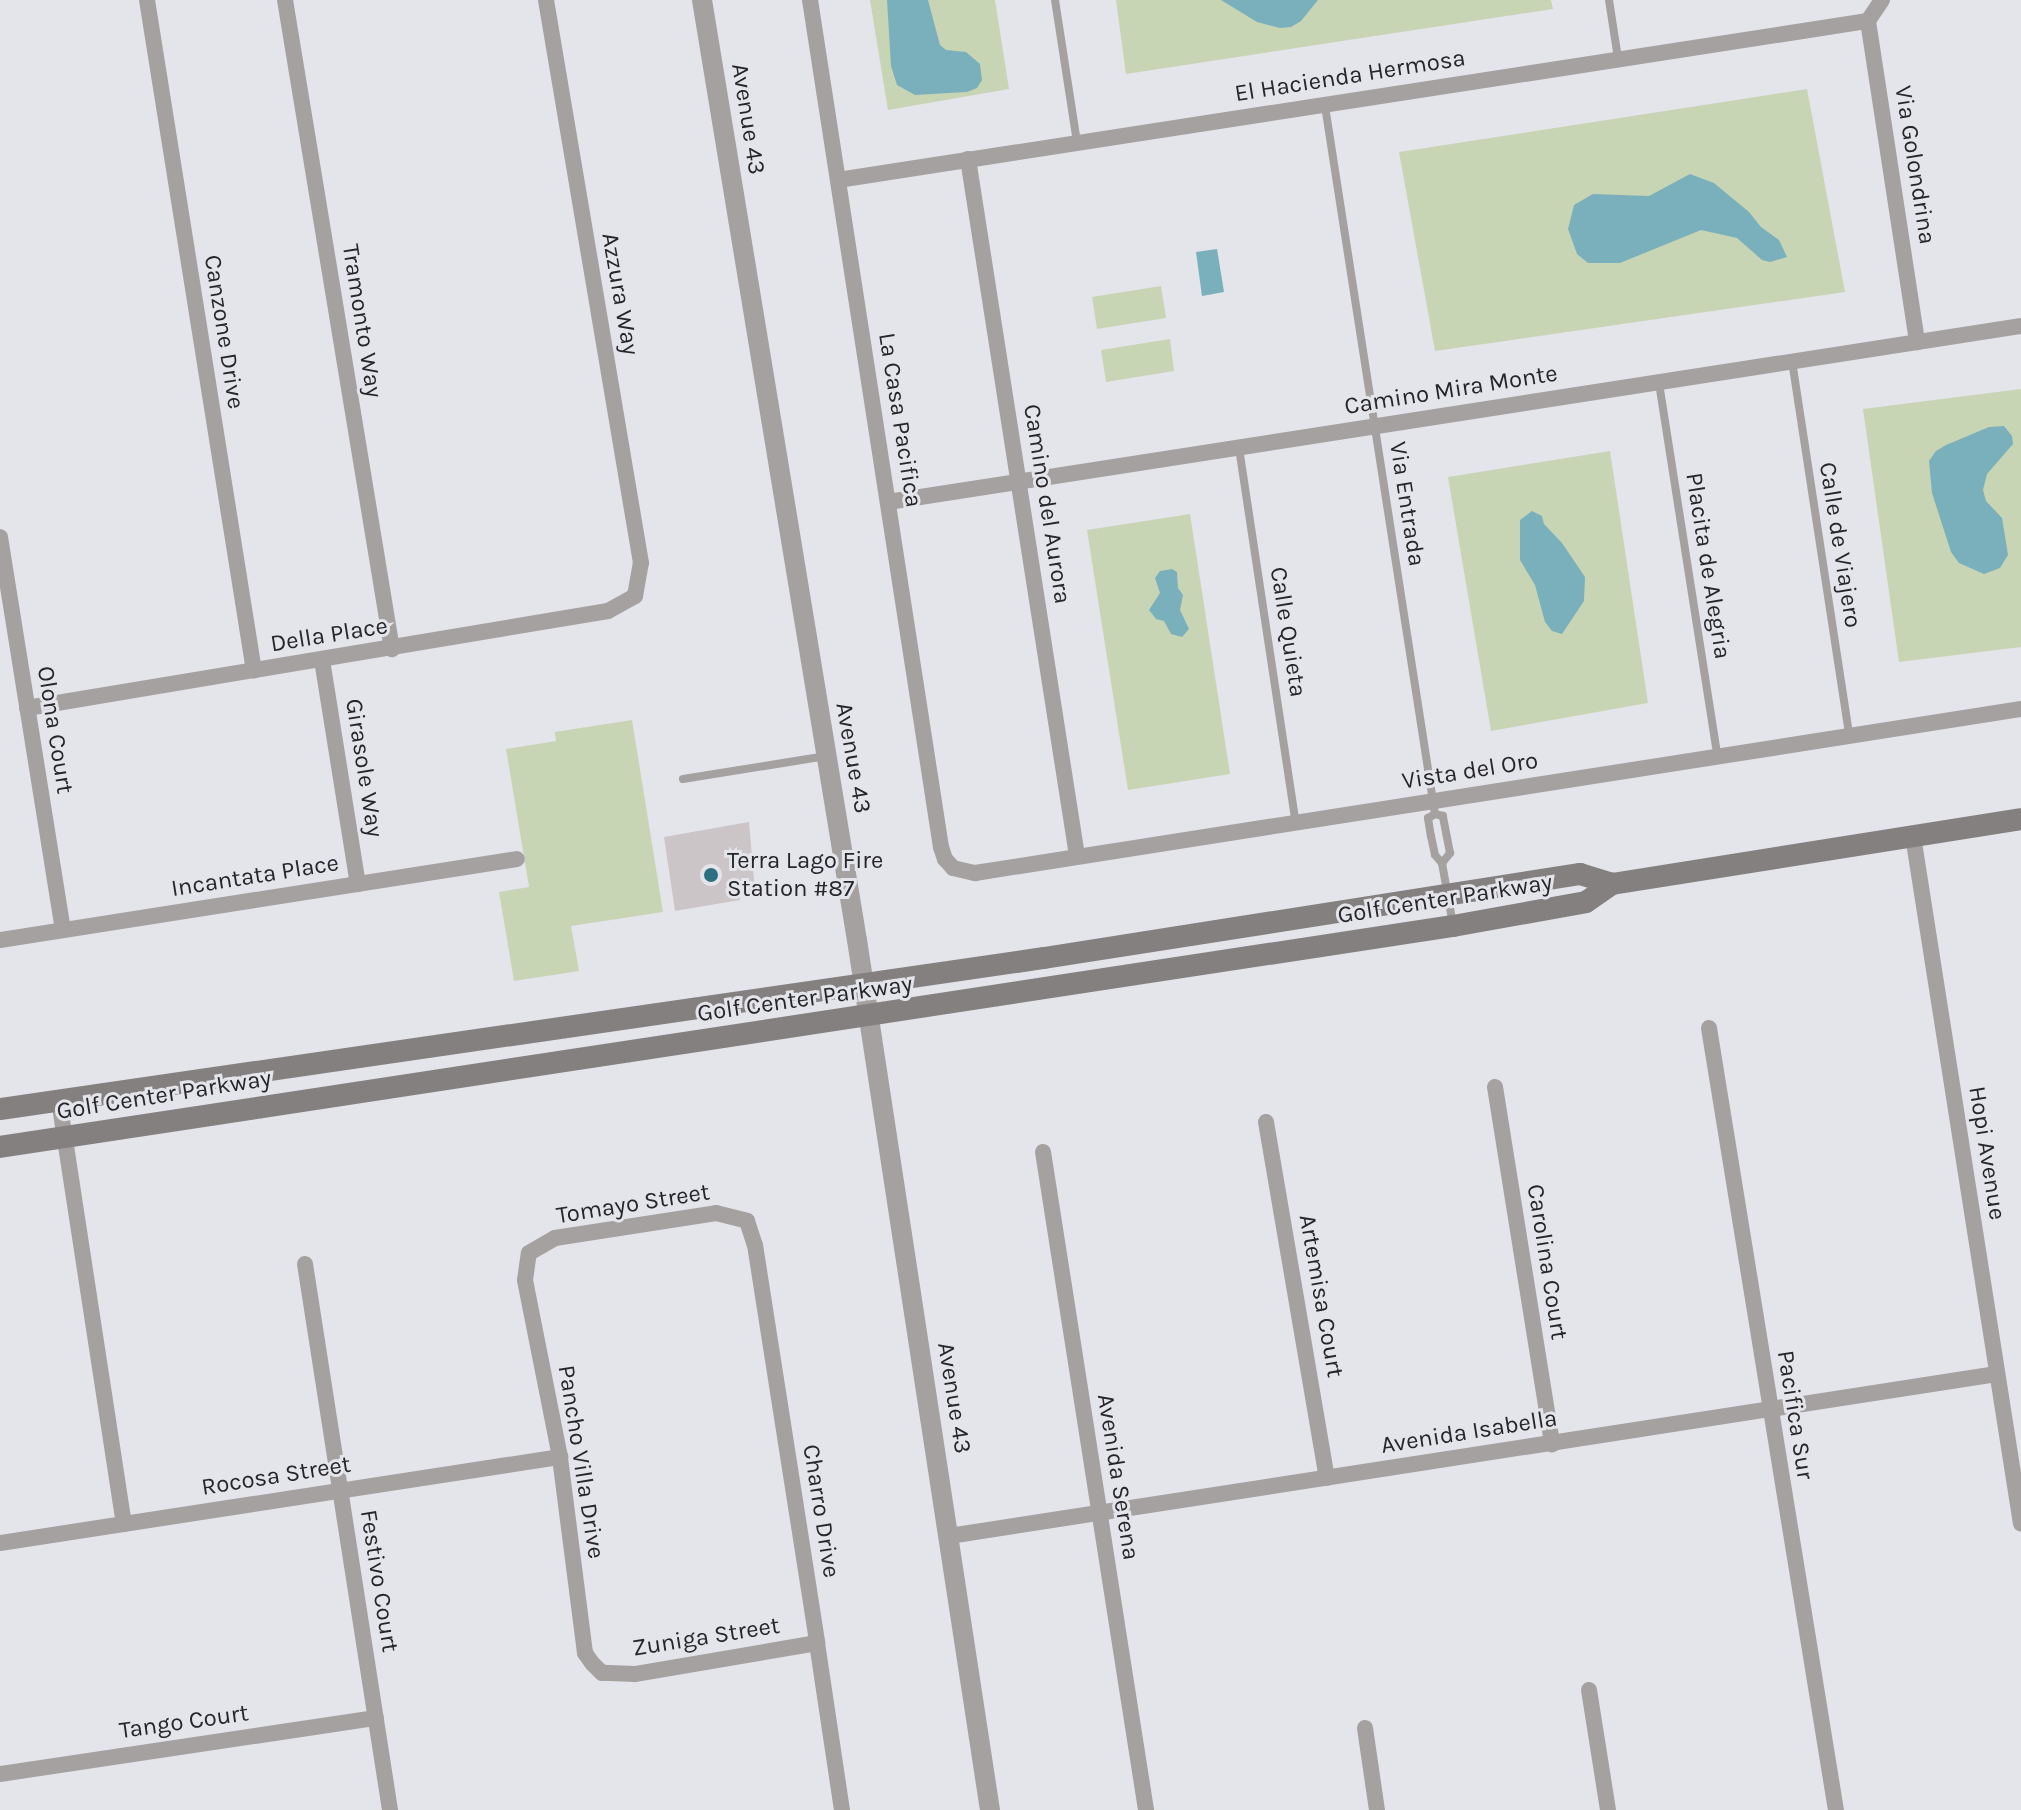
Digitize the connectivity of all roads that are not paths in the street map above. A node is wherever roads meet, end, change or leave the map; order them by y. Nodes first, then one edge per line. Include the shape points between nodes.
1 (147, 0) edge
2 (285, 0) edge
3 (546, 0) edge
4 (702, 0) edge
5 (810, 0) edge
6 (1055, 0) edge
7 (1609, 0) edge
8 (1882, 0) edge
9 (1868, 21) junction
10 (1618, 58) junction
11 (1325, 106) junction
12 (1077, 142) junction
13 (968, 159) junction
14 (838, 180) junction
15 (2021, 326) edge
16 (1917, 342) junction
17 (1792, 361) junction
18 (1659, 383) junction
19 (1374, 426) junction
20 (1239, 447) junction
21 (1019, 482) junction
22 (888, 502) junction
23 (0, 537) edge
24 (635, 596) joint
25 (392, 649) junction
26 (322, 660) junction
27 (254, 671) junction
28 (27, 708) junction
29 (2021, 709) edge
30 (1849, 735) junction
31 (1717, 755) junction
32 (826, 756) junction
33 (683, 779) dead end
34 (1433, 808) junction
35 (2021, 819) edge
36 (1296, 823) junction
37 (1913, 836) junction
38 (941, 847) joint
39 (1077, 856) junction
40 (517, 859) dead end
41 (1442, 863) junction
42 (358, 884) junction
43 (1612, 884) junction
44 (1448, 895) junction
45 (1453, 926) junction
46 (63, 930) junction
47 (0, 940) edge
48 (864, 983) junction
49 (869, 1017) junction
50 (1709, 1028) dead end
51 (1495, 1087) dead end
52 (59, 1100) junction
53 (0, 1109) edge
54 (1266, 1122) dead end
55 (64, 1137) junction
56 (0, 1147) edge
57 (1043, 1152) dead end
58 (747, 1221) joint
59 (529, 1253) joint
60 (305, 1264) dead end
61 (1997, 1374) junction
62 (1770, 1410) junction
63 (1552, 1444) junction
64 (560, 1457) junction
65 (1327, 1478) junction
66 (340, 1491) junction
67 (1099, 1513) junction
68 (124, 1524) junction
69 (2021, 1524) edge
70 (949, 1536) junction
71 (0, 1543) edge
72 (817, 1643) junction
73 (602, 1673) joint
74 (1589, 1690) dead end
75 (376, 1718) junction
76 (1365, 1728) dead end
77 (0, 1774) edge
78 (390, 1810) edge
79 (842, 1810) edge
80 (990, 1810) edge
81 (1146, 1810) edge
82 (1377, 1810) edge
83 (1608, 1810) edge
84 (1836, 1810) edge

1 - 27 street, Canzone Drive
2 - 25 street, Tramonto Way
3 - 24 street, Azzura Way via 641,563
4 - 32 street, Avenue 43
5 - 14 street, La Casa Pacifica
6 - 12 lane
7 - 10 lane
8 - 9 street
9 - 10 street, El Hacienda Hermosa
9 - 16 street, Via Golondrina
10 - 11 street, El Hacienda Hermosa
11 - 12 street, El Hacienda Hermosa
11 - 19 lane, Via Entrada
12 - 13 street, El Hacienda Hermosa
13 - 14 street, El Hacienda Hermosa
13 - 21 street, Camino del Aurora
14 - 22 street, La Casa Pacifica
15 - 16 street, Camino Mira Monte
16 - 17 street, Camino Mira Monte
17 - 18 street, Camino Mira Monte
17 - 30 lane, Calle de Viajero
18 - 19 street, Camino Mira Monte
18 - 31 lane, Placita de Alegria
19 - 20 street, Camino Mira Monte
19 - 34 lane, Via Entrada
20 - 21 street, Camino Mira Monte
20 - 36 lane, Calle Quieta
21 - 22 street, Camino Mira Monte
21 - 39 street, Camino del Aurora
22 - 38 street, La Casa Pacifica
23 - 28 street, Olona Court
24 - 25 street, Della Place via 608,611
25 - 26 street, Della Place
26 - 27 street, Della Place
26 - 42 street, Girasole Way
27 - 28 street, Della Place
28 - 46 street, Olona Court
29 - 30 street, Vista del Oro
30 - 31 street, Vista del Oro
31 - 34 street, Vista del Oro
32 - 33 lane
32 - 48 street, Avenue 43
34 - 36 street, Vista del Oro
34 - 41 lane, Via Entrada via 1428,818 1435,855
34 - 41 lane, Via Entrada via 1443,816 1450,853
35 - 37 main road, Golf Center Parkway
36 - 39 street, Vista del Oro
37 - 43 main road, Golf Center Parkway
37 - 61 street, Hopi Avenue
38 - 39 street, Vista del Oro via 953,868 975,873
40 - 42 street, Incantata Place
41 - 44 lane, Via Entrada
42 - 46 street, Incantata Place
43 - 44 main road, Golf Center Parkway via 1580,874
43 - 45 main road, Golf Center Parkway via 1586,902
44 - 45 lane, Via Entrada
44 - 48 main road, Golf Center Parkway
45 - 49 main road, Golf Center Parkway
46 - 47 street, Incantata Place
48 - 49 street, Avenue 43
48 - 52 main road, Golf Center Parkway
49 - 55 main road, Golf Center Parkway
49 - 70 street, Avenue 43
50 - 62 street, Pacifica Sur
51 - 63 street, Carolina Court
52 - 53 main road, Golf Center Parkway
52 - 55 street
54 - 65 street, Artemisa Court
55 - 56 main road, Golf Center Parkway
55 - 68 street
57 - 67 street, Avenida Serena
58 - 59 street, Tomayo Street via 716,1213 555,1238
58 - 72 street, Charro Drive
59 - 64 street, Pancho Villa Drive via 525,1280
60 - 66 street, Festivo Court
61 - 62 street, Avenida Isabella
61 - 69 street, Hopi Avenue
62 - 63 street, Avenida Isabella
62 - 84 street, Pacifica Sur
63 - 65 street, Avenida Isabella
64 - 66 street, Rocosa Street
64 - 73 street, Pancho Villa Drive via 585,1653
65 - 67 street, Avenida Isabella
66 - 68 street, Rocosa Street
66 - 75 street, Festivo Court
67 - 70 street, Avenida Isabella
67 - 81 street, Avenida Serena
68 - 71 street, Rocosa Street
70 - 80 street, Avenue 43
72 - 73 street, Zuniga Street via 635,1674
72 - 79 street, Charro Drive
74 - 83 street
75 - 77 street, Tango Court
75 - 78 street, Festivo Court
76 - 82 street

